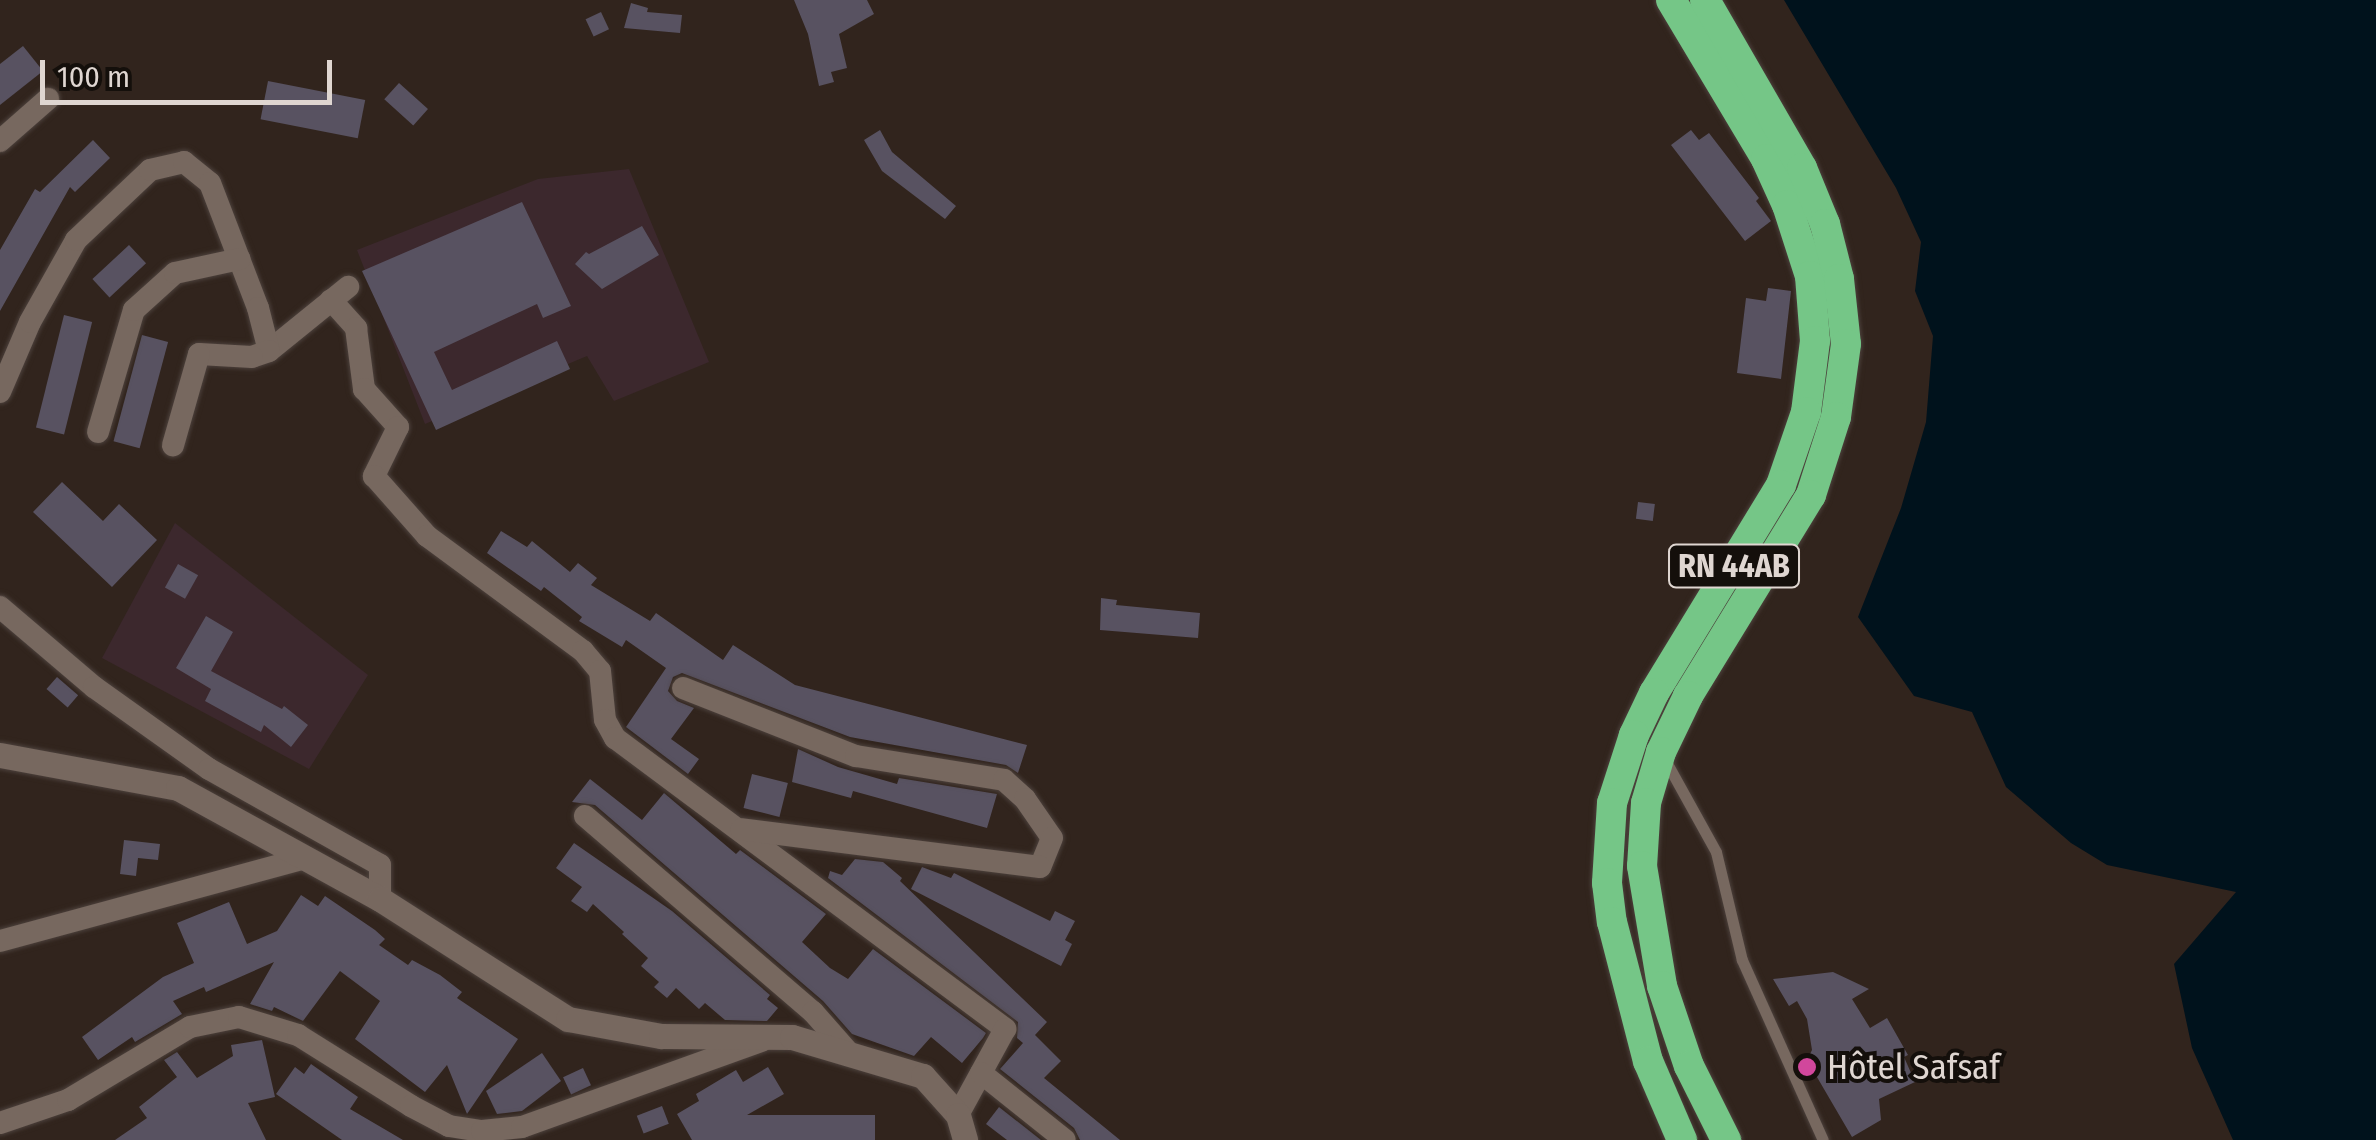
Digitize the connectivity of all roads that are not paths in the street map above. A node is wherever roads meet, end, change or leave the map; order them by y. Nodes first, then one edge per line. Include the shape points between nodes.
1 (1671, 0) edge
2 (1705, 0) edge
3 (48, 98) dead end
4 (0, 141) edge
5 (240, 259) junction
6 (269, 350) junction
7 (0, 392) edge
8 (98, 432) dead end
9 (173, 445) dead end
10 (0, 607) edge
11 (683, 688) dead end
12 (1661, 752) junction
13 (0, 755) edge
14 (584, 816) dead end
15 (738, 828) junction
16 (305, 858) junction
17 (380, 899) junction
18 (0, 941) edge
19 (771, 1037) junction
20 (850, 1054) junction
21 (981, 1073) junction
22 (0, 1123) edge
23 (961, 1128) edge
24 (1065, 1140) edge
25 (1682, 1140) edge
26 (1726, 1140) edge
27 (1823, 1140) edge

1 - 25 highway, RN 44AB via 1787,205 1810,276 1815,341 1806,412 1781,485 1654,692 1612,802 1612,922 1648,1060
2 - 12 highway, RN 44AB via 1802,168 1825,224 1840,279 1846,344 1836,417 1810,495
3 - 4 street
5 - 6 street
5 - 7 street via 210,183 184,162 150,170 76,240
5 - 8 street via 175,273 134,310
6 - 9 street via 252,357 199,354
6 - 15 street via 339,294 356,328 364,388 398,426 374,476 450,557 584,651 600,671 605,720 615,738
10 - 17 street via 94,687 209,769 380,865
11 - 15 street via 856,756 1004,780 1052,838 1040,867
12 - 26 highway, RN 44AB via 1645,818 1648,921 1689,1066
12 - 27 lane via 1716,852 1742,960
13 - 16 street via 178,788
14 - 20 street via 813,1012
15 - 21 street via 1005,1030
16 - 17 street
16 - 18 street
17 - 19 street via 568,1019 662,1036
19 - 20 street
19 - 22 street via 522,1127 482,1131 449,1126 298,1035 239,1017 190,1027 68,1100
20 - 23 street via 923,1076
21 - 23 street
21 - 24 street

